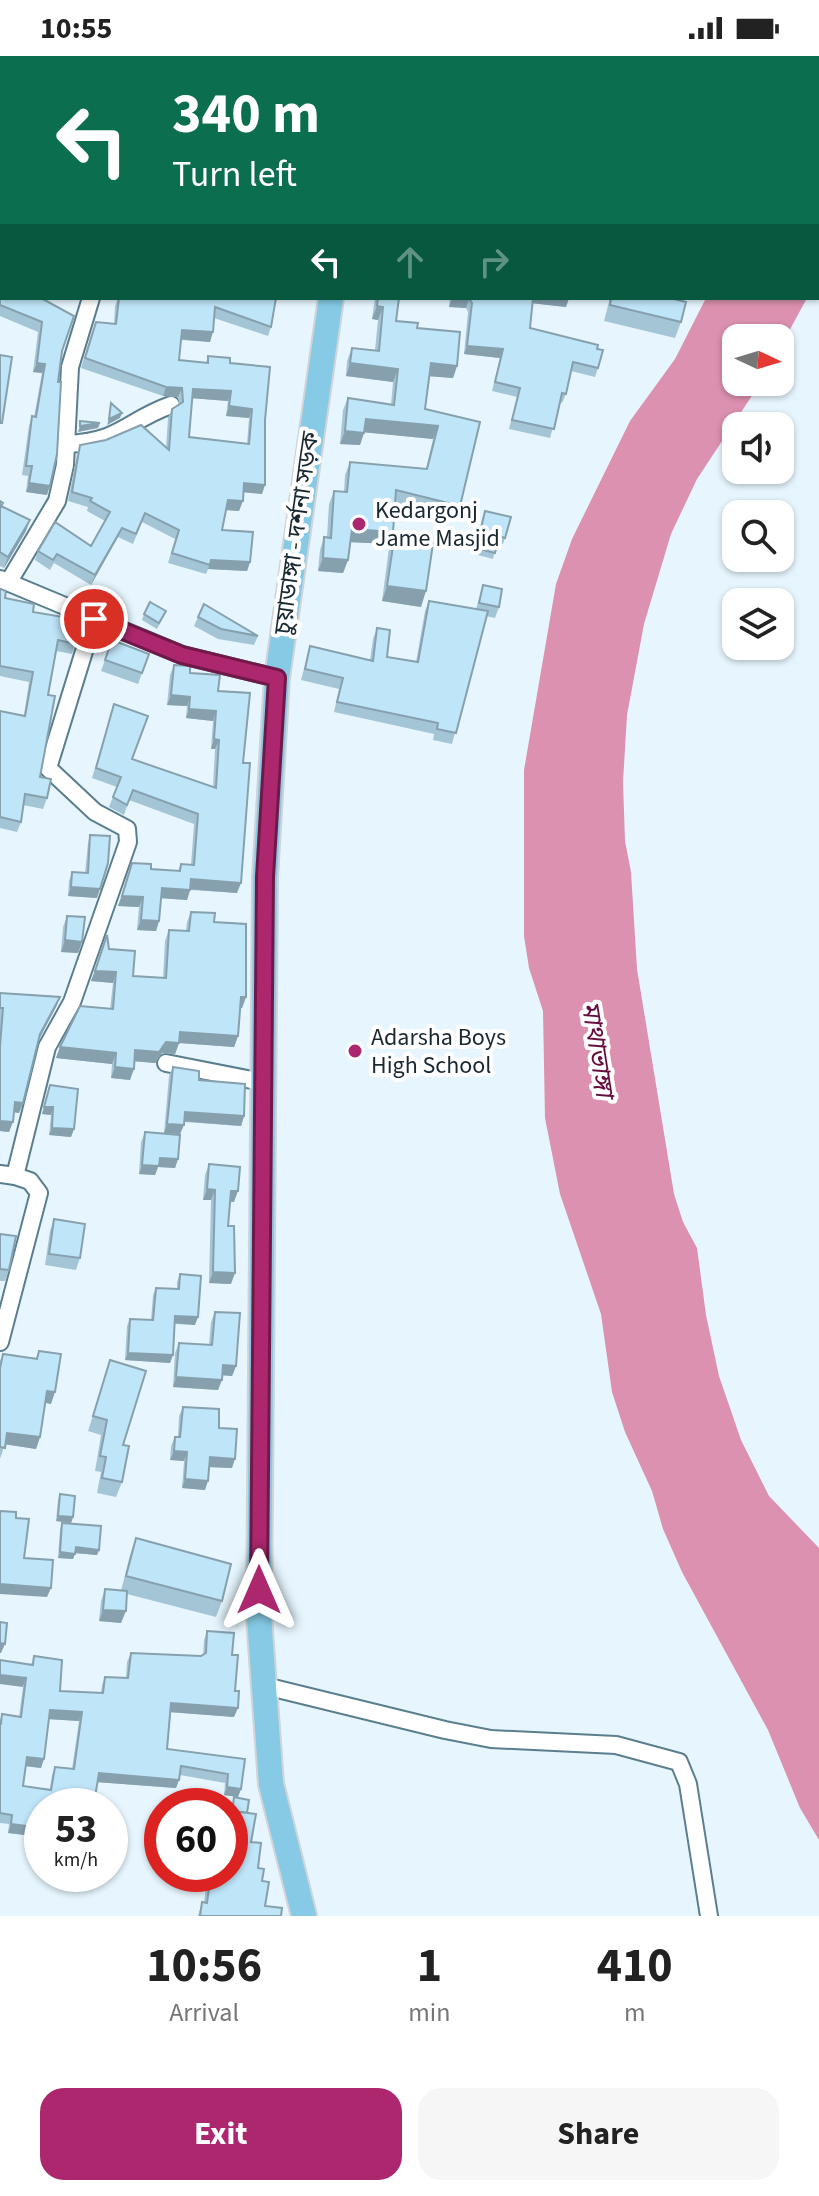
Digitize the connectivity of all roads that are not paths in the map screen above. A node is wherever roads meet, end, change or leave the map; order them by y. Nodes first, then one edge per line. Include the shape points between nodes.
1 (90, 300) edge
2 (331, 300) edge
3 (171, 405) edge
4 (66, 444) junction
5 (4, 581) edge
6 (94, 619) junction
7 (277, 678) junction
8 (166, 1063) dead end
9 (262, 1082) junction
10 (8, 1175) edge
11 (0, 1342) edge
12 (261, 1685) junction
13 (304, 1916) edge
14 (709, 1916) edge

1 - 4 street via 70,367
2 - 7 main road, চুয়াডাঙ্গা - দর্শনা সড়ক
3 - 4 street via 120,434
4 - 5 street via 57,501
5 - 6 street
6 - 7 street via 182,655
6 - 10 street via 48,768 95,812 127,829 128,842 72,1002 47,1047
7 - 9 main road, চুয়াডাঙ্গা - দর্শনা সড়ক via 265,877
8 - 9 street
9 - 12 main road, চুয়াডাঙ্গা - দর্শনা সড়ক
10 - 11 street via 37,1186 39,1193
12 - 13 main road, চুয়াডাঙ্গা - দর্শনা সড়ক via 271,1784
12 - 14 street via 491,1739 616,1745 679,1762 688,1784

